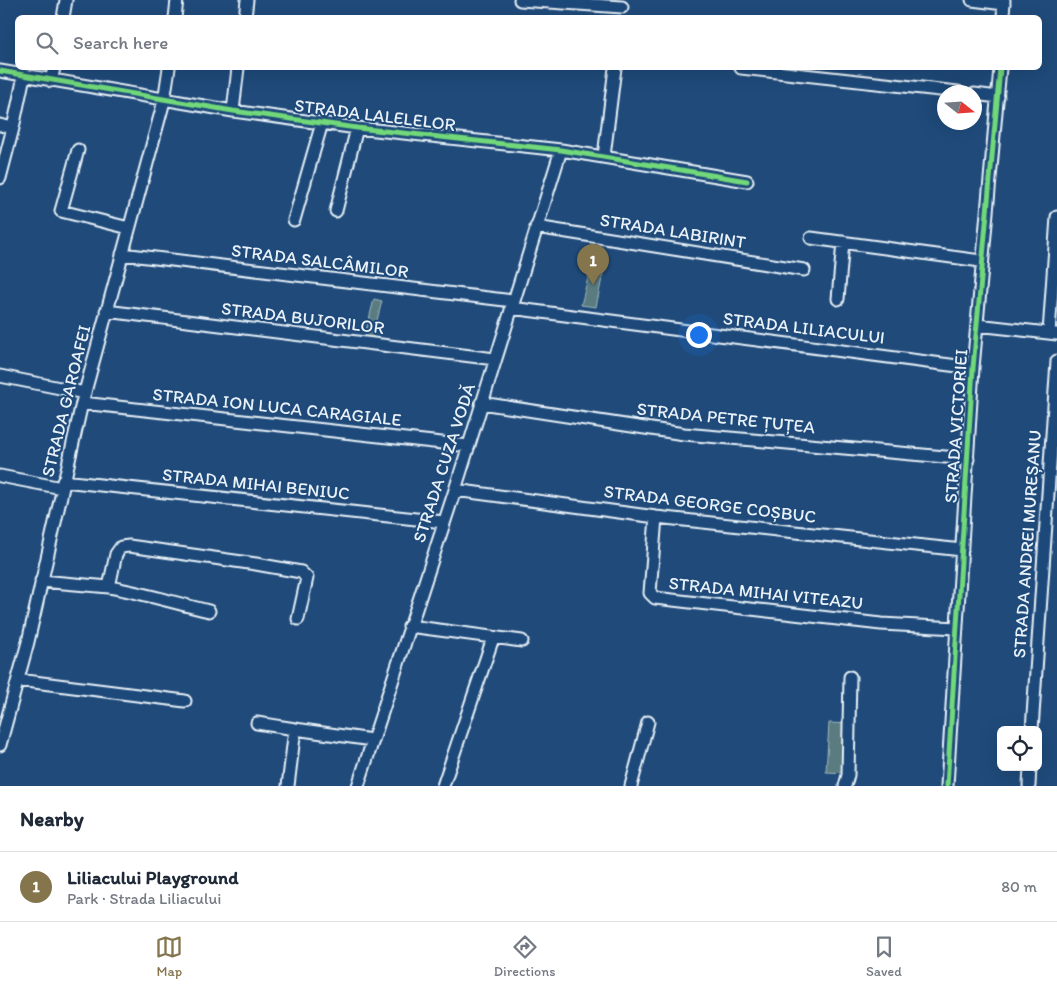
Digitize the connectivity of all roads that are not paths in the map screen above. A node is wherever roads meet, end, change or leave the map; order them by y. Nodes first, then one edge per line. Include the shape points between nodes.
1 (66, 0) edge
2 (177, 0) edge
3 (247, 0) edge
4 (520, 0) edge
5 (972, 0) edge
6 (1004, 2) edge
7 (622, 8) edge
8 (64, 15) edge
9 (175, 15) edge
10 (245, 15) edge
11 (1003, 15) edge
12 (54, 70) edge
13 (169, 70) edge
14 (238, 70) edge
15 (615, 70) edge
16 (759, 70) edge
17 (1000, 70) edge
18 (0, 71) edge
19 (24, 76) junction
20 (51, 81) junction
21 (937, 90) edge
22 (982, 95) edge
23 (998, 97) junction
24 (164, 101) junction
25 (233, 111) junction
26 (322, 123) junction
27 (0, 125) edge
28 (13, 128) junction
29 (357, 128) junction
30 (78, 150) dead end
31 (561, 150) junction
32 (604, 156) junction
33 (0, 178) edge
34 (747, 181) dead end
35 (336, 211) dead end
36 (1057, 217) edge
37 (294, 220) dead end
38 (536, 227) junction
39 (129, 228) junction
40 (811, 238) dead end
41 (842, 242) junction
42 (122, 254) junction
43 (981, 261) junction
44 (804, 270) dead end
45 (838, 299) dead end
46 (512, 305) junction
47 (106, 311) junction
48 (976, 326) junction
49 (1053, 333) edge
50 (495, 358) junction
51 (1057, 361) edge
52 (973, 368) junction
53 (0, 376) edge
54 (84, 398) junction
55 (481, 403) junction
56 (469, 446) junction
57 (968, 459) junction
58 (0, 476) edge
59 (63, 484) junction
60 (455, 490) junction
61 (656, 517) junction
62 (444, 522) junction
63 (962, 550) junction
64 (41, 581) junction
65 (109, 587) junction
66 (209, 610) dead end
67 (298, 619) dead end
68 (409, 626) junction
69 (956, 628) junction
70 (493, 638) junction
71 (522, 641) dead end
72 (850, 677) dead end
73 (18, 680) junction
74 (185, 701) dead end
75 (648, 722) dead end
76 (257, 723) dead end
77 (1032, 726) edge
78 (295, 729) junction
79 (372, 740) junction
80 (0, 744) edge
81 (1030, 771) edge
82 (288, 786) edge
83 (358, 786) edge
84 (443, 786) edge
85 (630, 786) edge
86 (845, 786) edge
87 (947, 786) edge
88 (1029, 786) edge

1 - 8 street
2 - 9 street
3 - 10 street
4 - 7 street
5 - 6 street
6 - 11 street
12 - 20 street
13 - 24 street, STRADA GAROAFEI
14 - 25 street
15 - 32 street
16 - 21 street
17 - 23 street, STRADA VICTORIEI
18 - 19 street, STRADA LALELELOR
19 - 20 street, STRADA LALELELOR
19 - 28 street
20 - 24 street, STRADA LALELELOR
22 - 23 street
23 - 43 street, STRADA VICTORIEI
24 - 25 street, STRADA LALELELOR
24 - 39 street, STRADA GAROAFEI
25 - 26 street, STRADA LALELELOR
26 - 29 street, STRADA LALELELOR
26 - 37 street
27 - 28 street
28 - 33 street
29 - 31 street, STRADA LALELELOR
29 - 35 street
30 - 39 street via 61,211
31 - 32 street, STRADA LALELELOR
31 - 38 street, STRADA CUZA VODĂ
32 - 34 street, STRADA LALELELOR
36 - 49 street
38 - 44 street, STRADA LABIRINT
38 - 46 street, STRADA CUZA VODĂ
39 - 42 street, STRADA GAROAFEI
40 - 41 street
41 - 43 street
41 - 45 street
42 - 46 street, STRADA SALCÂMILOR
42 - 47 street, STRADA GAROAFEI
43 - 48 street, STRADA VICTORIEI
46 - 50 street, STRADA CUZA VODĂ
46 - 52 street, STRADA LILIACULUI
47 - 50 street, STRADA BUJORILOR
47 - 54 street, STRADA GAROAFEI
48 - 49 street
48 - 52 street, STRADA VICTORIEI
50 - 55 street, STRADA CUZA VODĂ
51 - 77 street, STRADA ANDREI MUREȘANU
52 - 57 street, STRADA VICTORIEI
53 - 54 street, STRADA ION LUCA CARAGIALE
54 - 56 street, STRADA ION LUCA CARAGIALE
54 - 59 street, STRADA GAROAFEI
55 - 56 street, STRADA CUZA VODĂ
55 - 57 street, STRADA PETRE ȚUȚEA via 684,434
56 - 60 street, STRADA CUZA VODĂ
57 - 63 street, STRADA VICTORIEI
58 - 59 street, STRADA MIHAI BENIUC
59 - 62 street, STRADA MIHAI BENIUC
59 - 64 street, STRADA GAROAFEI
60 - 61 street, STRADA GEORGE COȘBUC
60 - 62 street, STRADA CUZA VODĂ
61 - 63 street, STRADA GEORGE COȘBUC
61 - 69 street, STRADA MIHAI VITEAZU via 650,593 655,598 881,624
62 - 68 street, STRADA CUZA VODĂ
63 - 69 street, STRADA VICTORIEI
64 - 65 street
64 - 73 street, STRADA GAROAFEI
65 - 66 street via 148,593
65 - 67 street via 116,554 130,546 256,564 301,572 307,578
68 - 70 street
68 - 79 street, STRADA CUZA VODĂ
69 - 87 street, STRADA VICTORIEI
70 - 71 street
70 - 84 street
72 - 86 street
73 - 74 street
73 - 80 street, STRADA GAROAFEI
75 - 85 street
76 - 78 street
78 - 79 street
78 - 82 street
79 - 83 street, STRADA CUZA VODĂ
81 - 88 street

